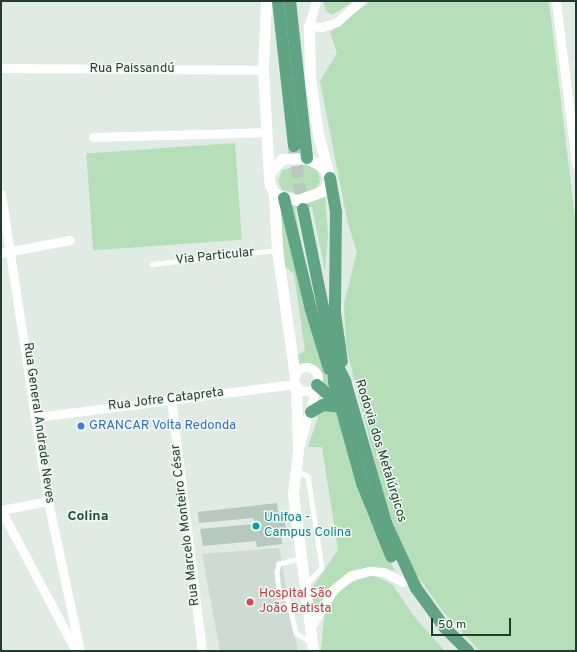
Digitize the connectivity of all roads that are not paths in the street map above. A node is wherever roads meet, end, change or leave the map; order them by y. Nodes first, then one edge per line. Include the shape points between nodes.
1 (266, 1) edge
2 (278, 1) edge
3 (290, 1) edge
4 (316, 1) edge
5 (360, 1) edge
6 (556, 1) edge
7 (309, 26) junction
8 (1, 68) edge
9 (263, 70) junction
10 (267, 132) junction
11 (318, 134) junction
12 (93, 137) dead end
13 (294, 146) tunnel mouth
14 (309, 158) junction
15 (576, 165) edge
16 (269, 173) junction
17 (329, 175) junction
18 (1, 194) edge
19 (279, 196) junction
20 (303, 209) tunnel mouth
21 (70, 240) dead end
22 (277, 250) junction
23 (11, 251) junction
24 (1, 253) edge
25 (152, 264) dead end
26 (295, 382) junction
27 (340, 383) junction
28 (317, 386) junction
29 (171, 399) junction
30 (342, 407) junction
31 (311, 412) junction
32 (37, 417) junction
33 (298, 450) junction
34 (294, 470) junction
35 (48, 501) junction
36 (1, 510) edge
37 (302, 559) junction
38 (404, 582) junction
39 (305, 586) junction
40 (309, 630) junction
41 (312, 646) edge
42 (76, 651) edge
43 (80, 651) edge
44 (202, 651) edge
45 (457, 651) edge
46 (468, 651) edge

1 - 9 street
2 - 13 main road
3 - 14 main road
4 - 7 street
5 - 7 street via 329,26
6 - 15 street
7 - 11 street via 308,58
8 - 9 street, Rua Paissandú
9 - 10 street
10 - 12 street
10 - 16 street
11 - 14 street
11 - 17 street
14 - 16 street via 282,159
14 - 17 street
16 - 19 street
17 - 19 street via 328,186 316,195 298,200
17 - 27 main road via 336,212 335,313
18 - 23 street, Rua General Andrade Neves
19 - 22 street
19 - 27 main road via 315,324
20 - 27 main road, Rodovia dos Metalúrgicos
21 - 23 street
22 - 25 lane, Via Particular
22 - 26 street
23 - 24 street
23 - 32 street, Rua General Andrade Neves
26 - 28 street via 305,392
26 - 28 street via 299,370 310,368 317,373
26 - 29 street, Rua Jofre Catapreta
26 - 33 street
27 - 30 main road, Rodovia dos Metalúrgicos
27 - 46 main road, Rodovia dos Metalúrgicos via 397,551 431,610
28 - 30 main road
28 - 31 street
29 - 32 street, Rua Jofre Catapreta
29 - 44 street, Rua Marcelo Monteiro César
30 - 31 main road via 323,405
30 - 38 main road, Rodovia dos Metalúrgicos via 375,523
31 - 33 street
32 - 35 street, Rua General Andrade Neves
33 - 34 street
34 - 37 street via 293,494
34 - 39 lane via 302,471 308,476 322,568
35 - 36 street
35 - 43 street, Rua General Andrade Neves
36 - 42 street
37 - 39 street
37 - 41 lane via 279,564 279,591 288,600 296,633
38 - 40 street via 384,572 370,570 352,575 333,590
38 - 45 main road, Rodovia dos Metalúrgicos via 428,620
39 - 40 street
40 - 41 street

